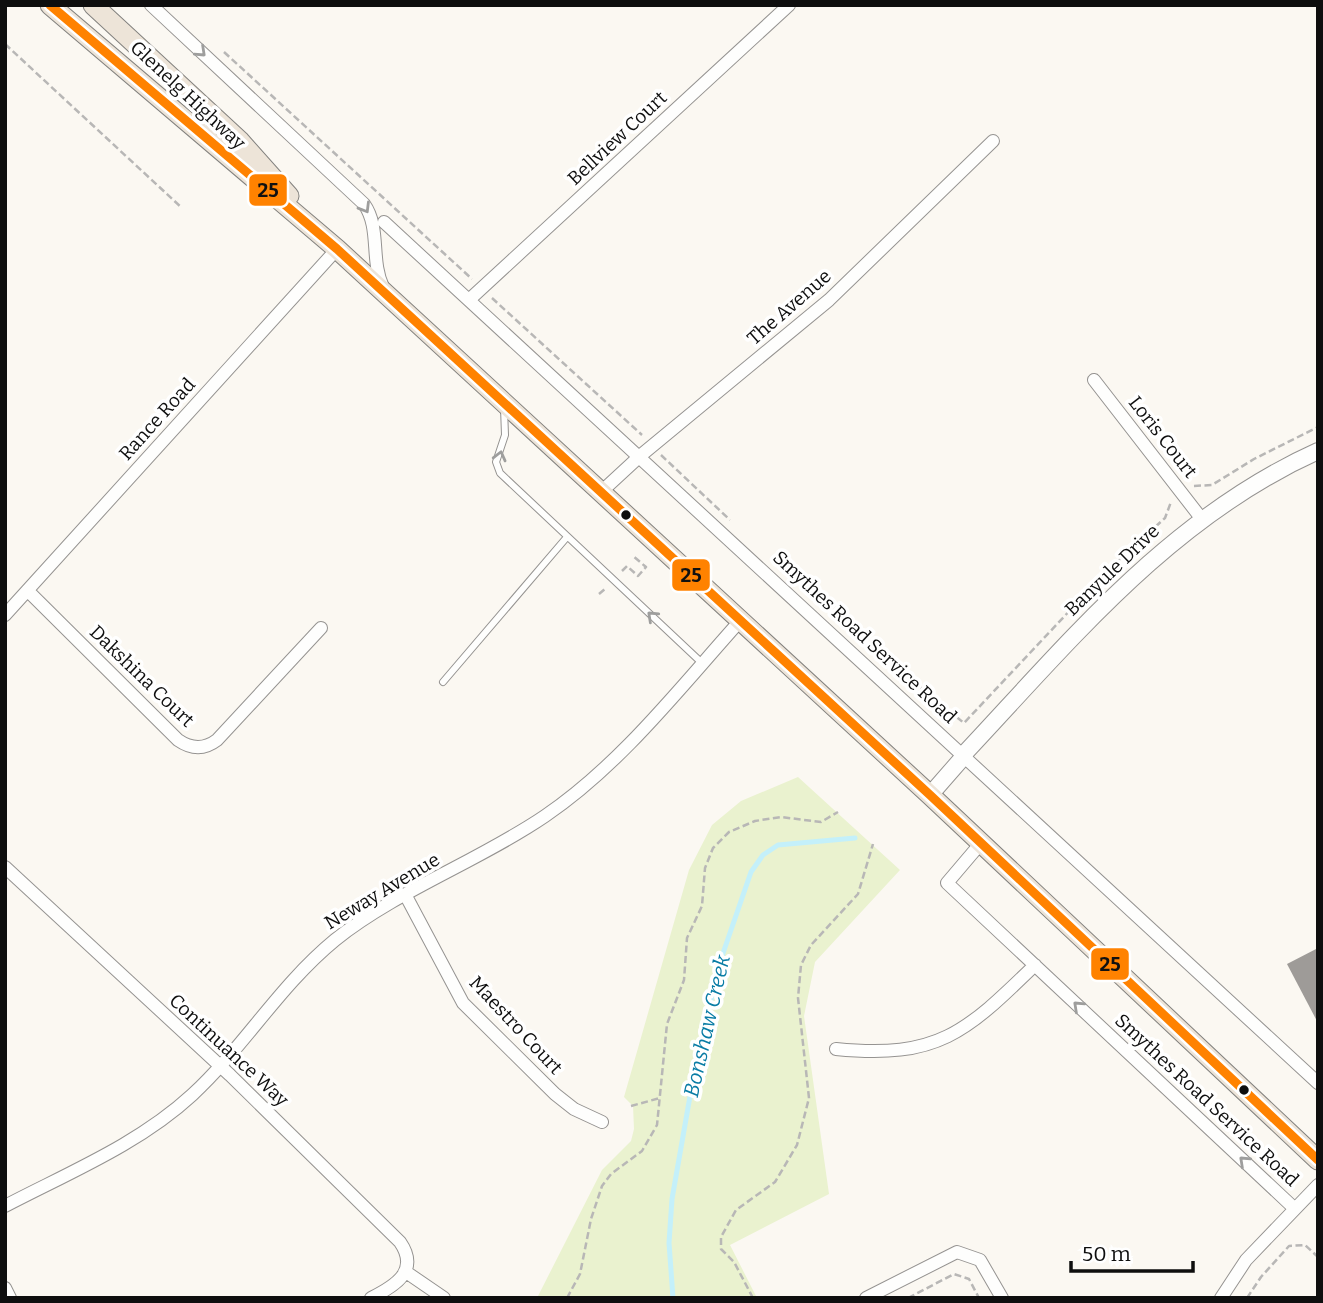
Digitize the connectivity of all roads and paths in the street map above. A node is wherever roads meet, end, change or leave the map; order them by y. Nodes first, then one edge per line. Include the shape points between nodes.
1 (50, 5) edge
2 (93, 5) edge
3 (151, 5) edge
4 (789, 5) edge
5 (215, 43) dead end
6 (5, 44) edge
7 (993, 141) dead end
8 (182, 208) dead end
9 (384, 222) dead end
10 (337, 249) junction
11 (482, 288) junction
12 (389, 298) junction
13 (470, 299) junction
14 (1094, 380) dead end
15 (503, 403) junction
16 (652, 445) junction
17 (1318, 451) edge
18 (639, 456) junction
19 (601, 492) junction
20 (1201, 518) junction
21 (739, 528) dead end
22 (567, 537) junction
23 (634, 556) dead end
24 (614, 580) junction
25 (29, 591) junction
26 (599, 594) dead end
27 (5, 615) edge
28 (739, 622) junction
29 (844, 625) dead end
30 (321, 628) dead end
31 (702, 663) junction
32 (443, 682) dead end
33 (964, 723) dead end
34 (964, 755) junction
35 (930, 795) junction
36 (838, 812) dead end
37 (981, 843) junction
38 (873, 844) dead end
39 (5, 867) edge
40 (406, 896) junction
41 (1035, 965) junction
42 (836, 1049) dead end
43 (220, 1066) junction
44 (1318, 1083) edge
45 (660, 1098) junction
46 (631, 1106) dead end
47 (602, 1122) dead end
48 (1318, 1160) edge
49 (1318, 1185) edge
50 (5, 1206) edge
51 (1294, 1208) junction
52 (1318, 1257) edge
53 (406, 1272) junction
54 (5, 1288) edge
55 (10, 1298) edge
56 (371, 1298) edge
57 (444, 1298) edge
58 (567, 1298) edge
59 (752, 1298) edge
60 (866, 1298) edge
61 (908, 1298) edge
62 (979, 1298) edge
63 (1002, 1298) edge
64 (1221, 1298) edge
65 (1247, 1298) edge

1 - 10 main road
2 - 10 main road, Glenelg Highway via 240,141
3 -> 12 street via 364,204 373,224 377,275
4 - 11 street, Bellview Court
5 - 11 path
6 - 8 path
7 - 16 street, The Avenue via 829,300
9 - 13 street, Smythes Road Service Road
10 - 12 main road
10 - 25 street, Rance Road
11 - 13 street, Bellview Court
11 - 16 path
12 - 15 main road
13 - 18 street, Smythes Road Service Road
14 - 20 street, Loris Court
15 - 19 main road
22 -> 15 lane via 498,470 505,428
16 - 18 street, The Avenue
16 - 21 path
17 - 20 street, Banyule Drive
18 - 19 street, The Avenue
18 - 34 street, Smythes Road Service Road
19 - 28 main road
20 - 34 street, Banyule Drive via 1121,587
22 - 24 lane
22 - 32 lane
23 - 24 path via 646,567 638,576 627,566
24 - 26 path
31 -> 24 lane
25 - 27 street, Rance Road
25 - 30 street, Dakshina Court via 178,740 194,747 217,740
28 - 31 street, Neway Avenue
28 - 35 main road
29 - 33 path
31 - 40 street, Neway Avenue via 572,796 527,828
34 - 35 street, Banyule Drive
34 - 44 street, Smythes Road Service Road
35 - 37 main road
36 - 45 path via 821,821 781,817 755,821 729,832 713,848 705,868 702,906 687,938 684,980 667,1024
37 - 41 street, Smythes Road Service Road via 947,883
37 - 48 main road
38 - 59 path via 858,894 811,945 801,965 798,998 809,1098 797,1145 775,1182 736,1210 721,1237 721,1249 734,1262
39 - 43 street, Continuance Way
40 - 43 street, Neway Avenue via 337,938 301,970
40 - 47 street, Maestro Court via 463,1003 555,1094
41 - 42 street via 984,1015 942,1039 895,1052
51 -> 41 street, Smythes Road Service Road
43 - 50 street, Neway Avenue via 150,1128
43 - 53 street, Continuance Way via 400,1242 408,1258
45 - 46 path
45 - 58 path via 652,1138 602,1186 580,1274
49 - 51 street
51 - 64 street via 1246,1260
52 - 65 path via 1305,1245 1289,1246
53 - 56 street via 394,1286
53 - 57 street
54 - 55 street
60 - 63 street via 957,1252 980,1261
61 - 62 path via 954,1274 969,1279

